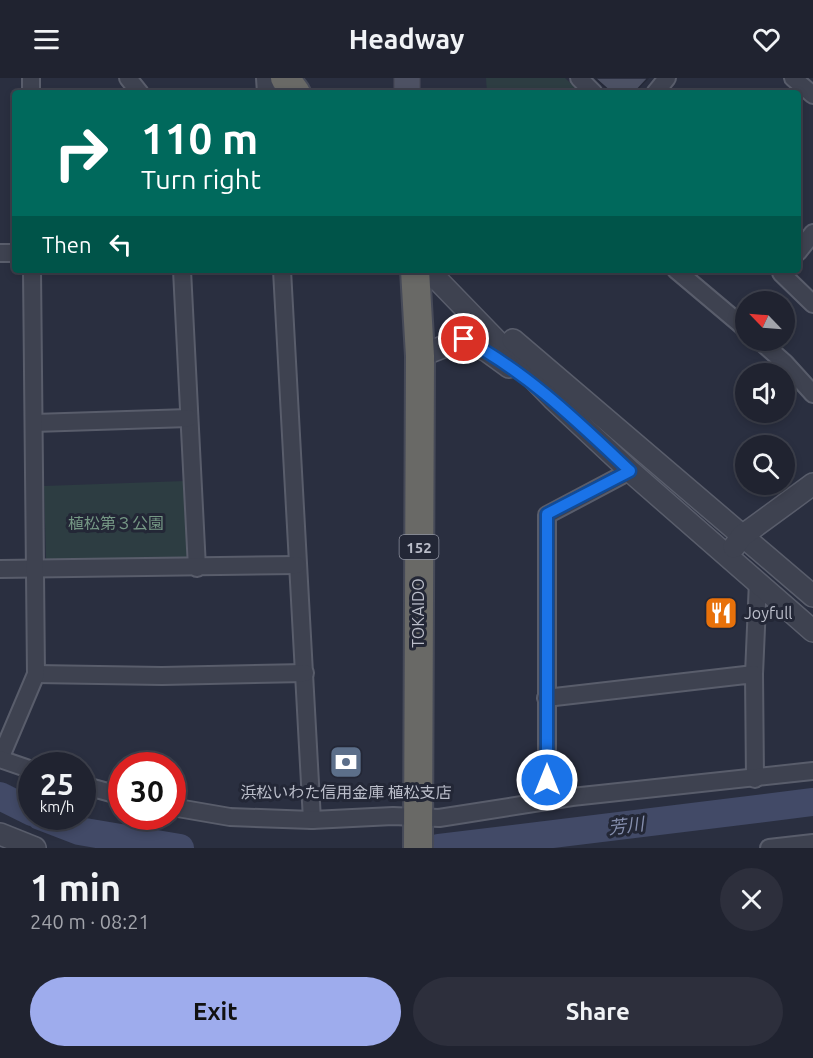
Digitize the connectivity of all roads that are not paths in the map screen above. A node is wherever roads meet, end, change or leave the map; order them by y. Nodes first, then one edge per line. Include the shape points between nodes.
1 (128, 78) edge
2 (285, 78) edge
3 (579, 78) edge
4 (667, 78) edge
5 (138, 90) edge
6 (295, 90) edge
7 (591, 90) edge
8 (657, 90) edge
9 (813, 233) edge
10 (801, 248) edge
11 (32, 273) edge
12 (182, 273) edge
13 (282, 273) edge
14 (415, 273) edge
15 (432, 273) edge
16 (433, 273) edge
17 (680, 273) edge
18 (781, 273) edge
19 (813, 304) edge
20 (735, 320) edge
21 (771, 351) edge
22 (420, 356) junction
23 (813, 394) edge
24 (553, 399) junction
25 (189, 418) junction
26 (34, 423) junction
27 (630, 471) junction
28 (813, 484) edge
29 (742, 536) junction
30 (728, 555) junction
31 (297, 565) junction
32 (34, 568) junction
33 (197, 568) junction
34 (0, 569) edge
35 (758, 581) junction
36 (813, 596) edge
37 (813, 631) edge
38 (304, 673) junction
39 (36, 674) junction
40 (754, 674) junction
41 (546, 698) junction
42 (0, 759) edge
43 (18, 765) edge
44 (813, 771) edge
45 (755, 779) junction
46 (547, 800) junction
47 (186, 809) edge
48 (312, 820) junction
49 (418, 829) edge
50 (0, 834) edge
51 (813, 843) edge
52 (35, 848) edge
53 (769, 848) edge

1 - 5 street
2 - 6 highway
3 - 7 street
4 - 8 street
9 - 10 street
11 - 26 street
12 - 25 street
13 - 31 street
14 - 22 highway, TOKAIDO / 152
15 - 24 street
16 - 29 street
17 - 20 street
18 - 19 street
21 - 23 street
22 - 24 street via 464,339
22 - 49 highway, TOKAIDO / 152
24 - 27 street
25 - 26 street
25 - 33 street
26 - 32 street
27 - 30 street
27 - 41 street via 547,514
28 - 29 street
29 - 30 street
29 - 36 street
30 - 35 street
31 - 33 street
31 - 38 street
32 - 33 street
32 - 34 street
32 - 39 street
35 - 37 street
35 - 40 street
38 - 39 street
38 - 48 street
39 - 42 street
40 - 41 street
40 - 45 street
41 - 46 street
42 - 43 street
44 - 45 street
45 - 46 street
46 - 49 street via 439,818
47 - 48 street via 230,817
48 - 49 street
50 - 52 street
51 - 53 street

